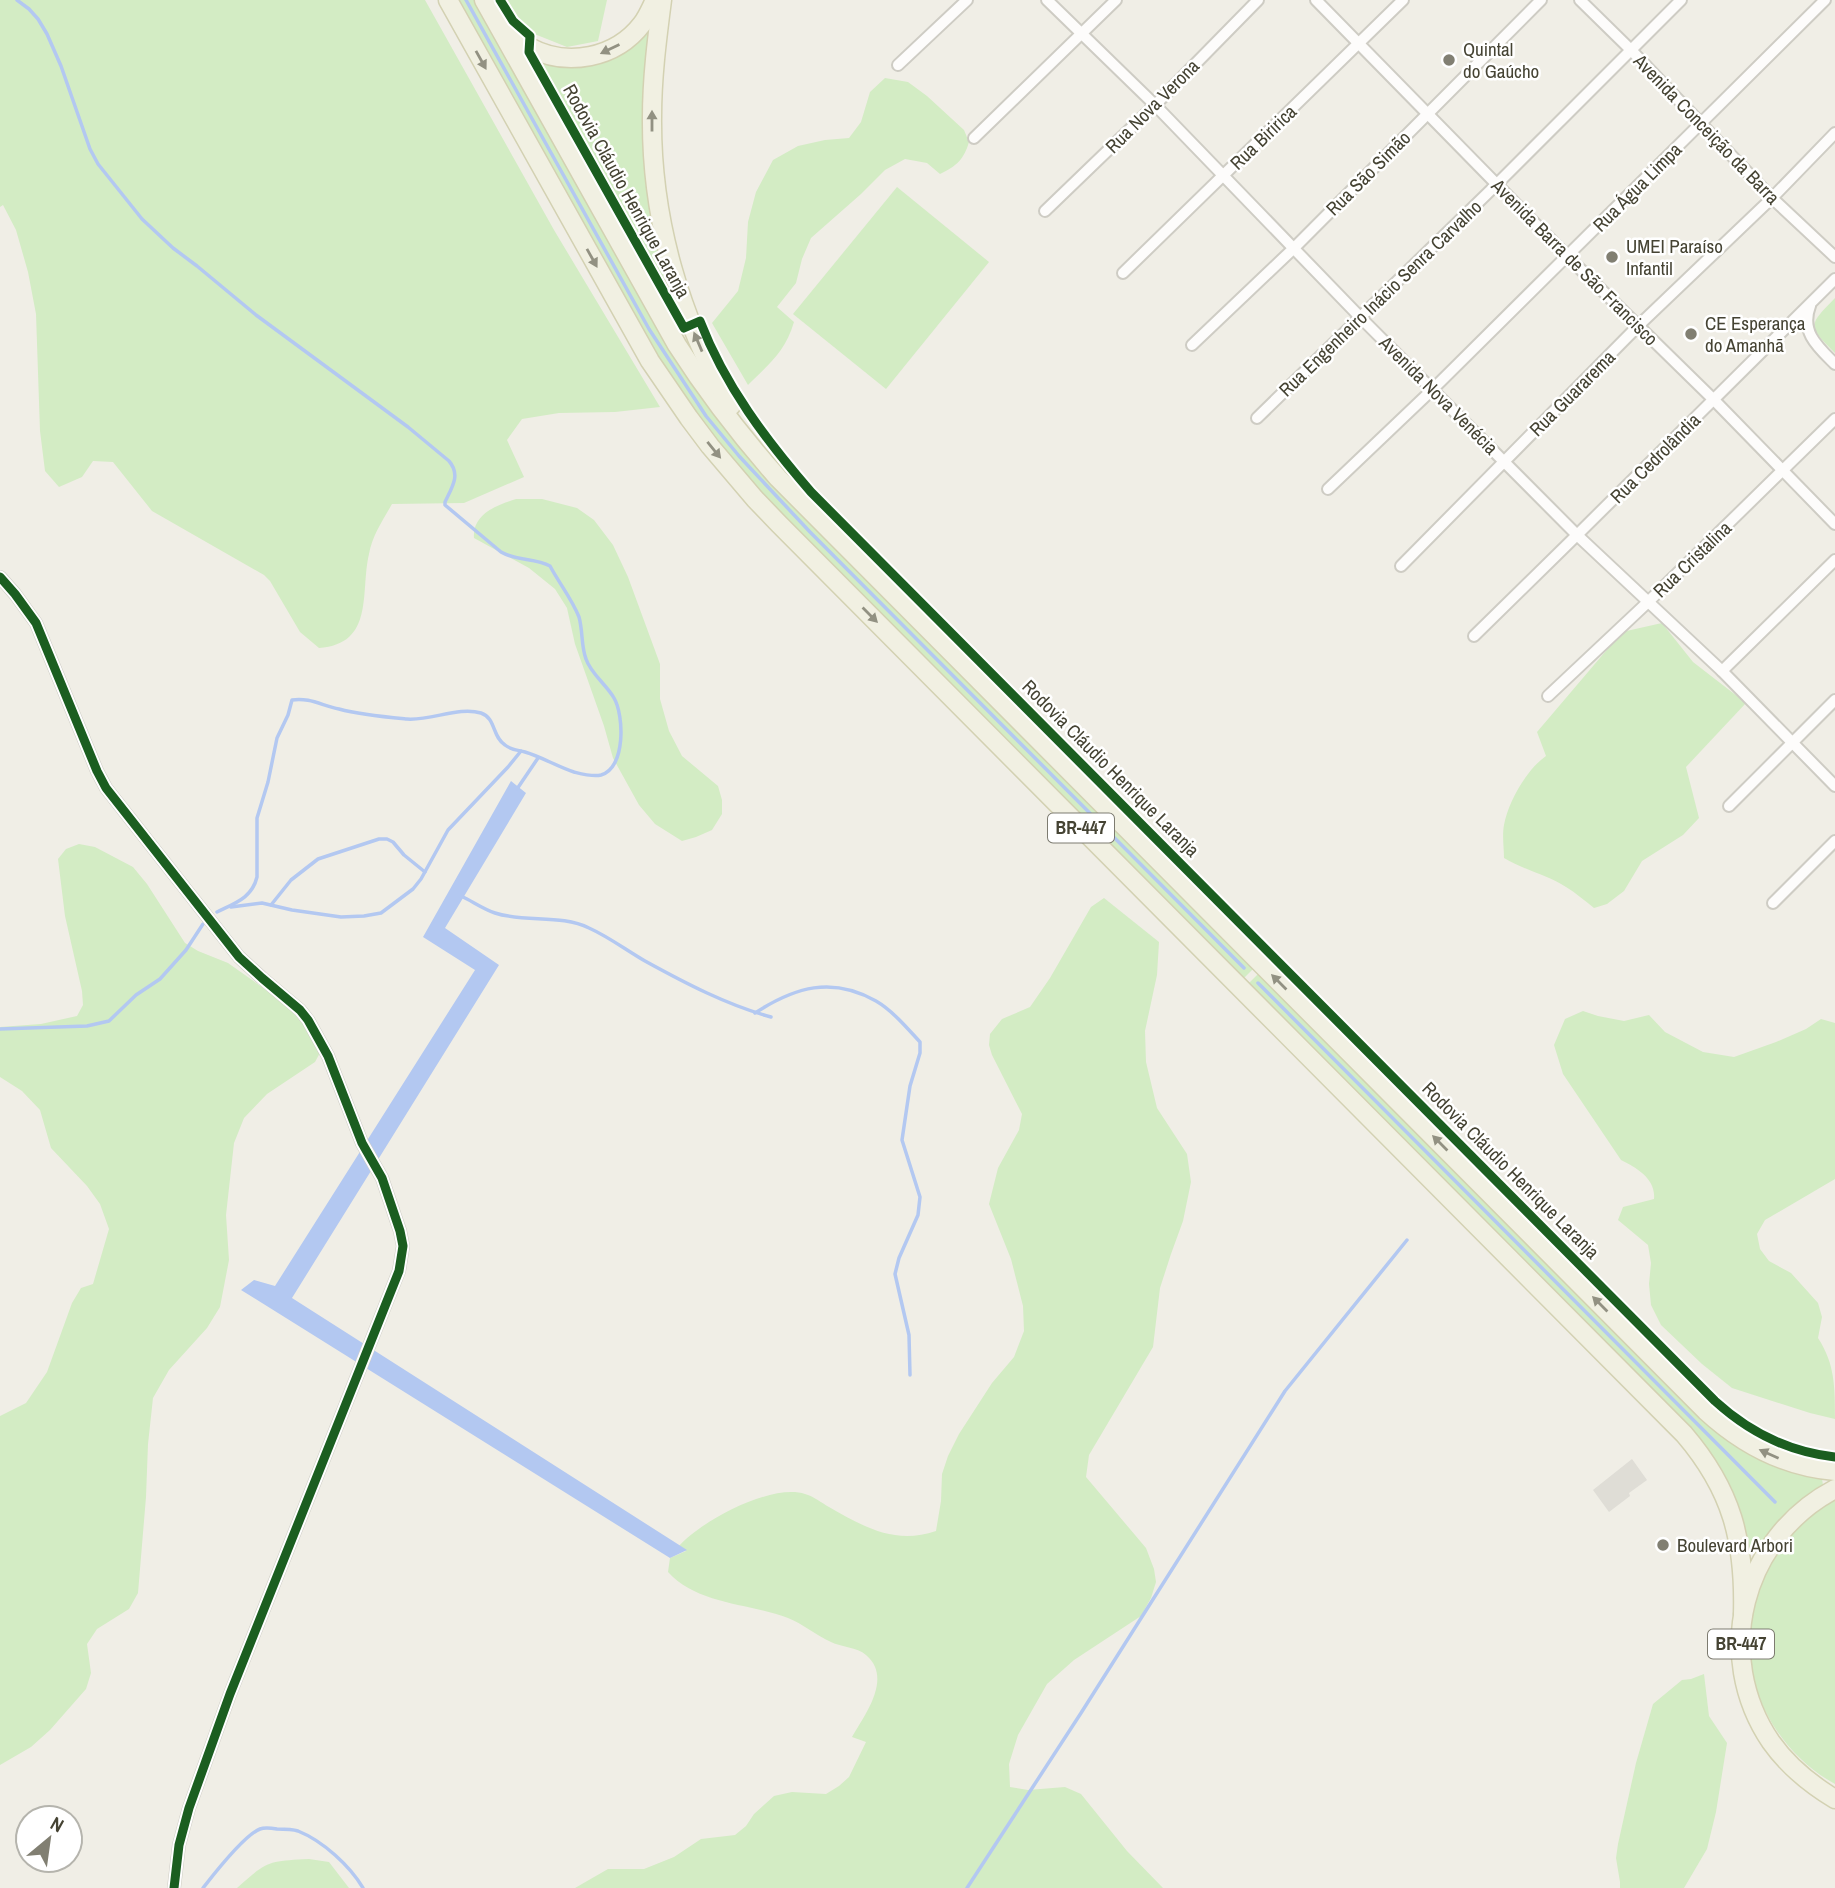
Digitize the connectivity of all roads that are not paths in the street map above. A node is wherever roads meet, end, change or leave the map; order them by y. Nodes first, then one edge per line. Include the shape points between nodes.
1 (448, 0) edge
2 (484, 0) edge
3 (655, 0) edge
4 (662, 0) edge
5 (967, 0) edge
6 (1047, 0) edge
7 (1116, 0) edge
8 (1258, 0) edge
9 (1316, 0) edge
10 (1402, 0) edge
11 (1542, 0) edge
12 (1580, 0) edge
13 (1681, 0) edge
14 (1825, 0) edge
15 (494, 17) junction
16 (1082, 34) junction
17 (1359, 43) junction
18 (1631, 50) junction
19 (898, 65) dead end
20 (1154, 105) junction
21 (1427, 114) junction
22 (1701, 123) junction
23 (1835, 133) edge
24 (975, 138) dead end
25 (1224, 175) junction
26 (1497, 184) junction
27 (1772, 198) junction
28 (1045, 211) dead end
29 (1294, 247) junction
30 (1568, 257) junction
31 (1835, 257) edge
32 (1123, 273) dead end
33 (1835, 279) edge
34 (1813, 301) junction
35 (1360, 317) junction
36 (1638, 326) junction
37 (1192, 345) dead end
38 (1835, 364) edge
39 (1433, 390) junction
40 (1713, 399) junction
41 (1257, 418) dead end
42 (1835, 419) edge
43 (1505, 462) junction
44 (1783, 471) junction
45 (1328, 489) dead end
46 (802, 502) junction
47 (1835, 524) edge
48 (1577, 535) junction
49 (1835, 560) edge
50 (1401, 566) dead end
51 (0, 577) edge
52 (1648, 602) junction
53 (1474, 636) dead end
54 (1722, 671) junction
55 (1548, 696) dead end
56 (1835, 700) edge
57 (1793, 742) junction
58 (1835, 786) edge
59 (1729, 806) dead end
60 (1835, 841) edge
61 (1773, 903) dead end
62 (1835, 1471) edge
63 (1835, 1489) edge
64 (1743, 1614) junction
65 (1835, 1798) edge
66 (174, 1888) edge

1 -> 64 main road, BR-447 via 639,341 710,446 779,524 1684,1434 1715,1476 1735,1525 1744,1578
2 - 15 main road, Rodovia Cláudio Henrique Laranja / BR-447
3 -> 15 main road via 642,25 624,41 581,58 538,51
46 -> 4 main road via 760,451 720,387 695,336 671,265 652,145
5 - 19 street
6 - 16 street, Avenida Nova Venécia
7 - 16 street
8 - 20 street, Rua Nova Verona
9 - 17 street, Avenida Barra de São Francisco
10 - 17 street, Rua Biririca
11 - 21 street, Rua São Simão
12 - 18 street, Avenida Conceição da Barra
13 - 18 street, Rua Engenheiro Inácio Senra Carvalho
14 - 22 street, Rua Água Limpa
15 - 46 main road, Rodovia Cláudio Henrique Laranja / BR-447 via 677,345 734,427
16 - 20 street, Avenida Nova Venécia
16 - 24 street
17 - 21 street, Avenida Barra de São Francisco
17 - 25 street, Rua Biririca
18 - 22 street, Avenida Conceição da Barra
18 - 26 street, Rua Engenheiro Inácio Senra Carvalho
20 - 25 street, Avenida Nova Venécia
20 - 28 street, Rua Nova Verona
21 - 26 street, Avenida Barra de São Francisco
21 - 29 street, Rua São Simão
22 - 27 street, Avenida Conceição da Barra
22 - 30 street, Rua Água Limpa
23 - 27 street, Rua Guararema
25 - 29 street, Avenida Nova Venécia
25 - 32 street, Rua Biririca
26 - 30 street, Avenida Barra de São Francisco
26 - 35 street, Rua Engenheiro Inácio Senra Carvalho
27 - 31 street, Avenida Conceição da Barra
27 - 36 street, Rua Guararema
29 - 35 street, Avenida Nova Venécia
29 - 37 street, Rua São Simão
30 - 36 street, Avenida Barra de São Francisco
30 - 39 street, Rua Água Limpa
33 - 34 street, Rua Cedrolândia
34 - 38 street via 1806,319 1808,333
34 - 40 street, Rua Cedrolândia
35 - 39 street, Avenida Nova Venécia
35 - 41 street, Rua Engenheiro Inácio Senra Carvalho
36 - 40 street, Avenida Barra de São Francisco
36 - 43 street, Rua Guararema
39 - 43 street, Avenida Nova Venécia
39 - 45 street, Rua Água Limpa
40 - 44 street, Avenida Barra de São Francisco
40 - 48 street, Rua Cedrolândia
42 - 44 street, Rua Cristalina
43 - 48 street, Avenida Nova Venécia
43 - 50 street, Rua Guararema
44 - 47 street, Avenida Barra de São Francisco
44 - 52 street, Rua Cristalina
62 -> 46 main road, Rodovia Cláudio Henrique Laranja / BR-447 via 1793,1463 1760,1450 1706,1411
48 - 52 street, Avenida Nova Venécia
48 - 53 street, Rua Cedrolândia
49 - 54 street
51 - 66 street via 36,623 106,788 239,957 309,1020 382,1178 403,1246 399,1271 216,1732 179,1845
52 - 54 street, Avenida Nova Venécia
52 - 55 street, Rua Cristalina
54 - 57 street, Avenida Nova Venécia
56 - 57 street
57 - 58 street, Avenida Nova Venécia
57 - 59 street
60 - 61 street
63 - 64 main road, BR-447 via 1798,1514 1776,1539 1758,1567
64 - 65 main road, BR-447 via 1742,1664 1755,1713 1783,1757

